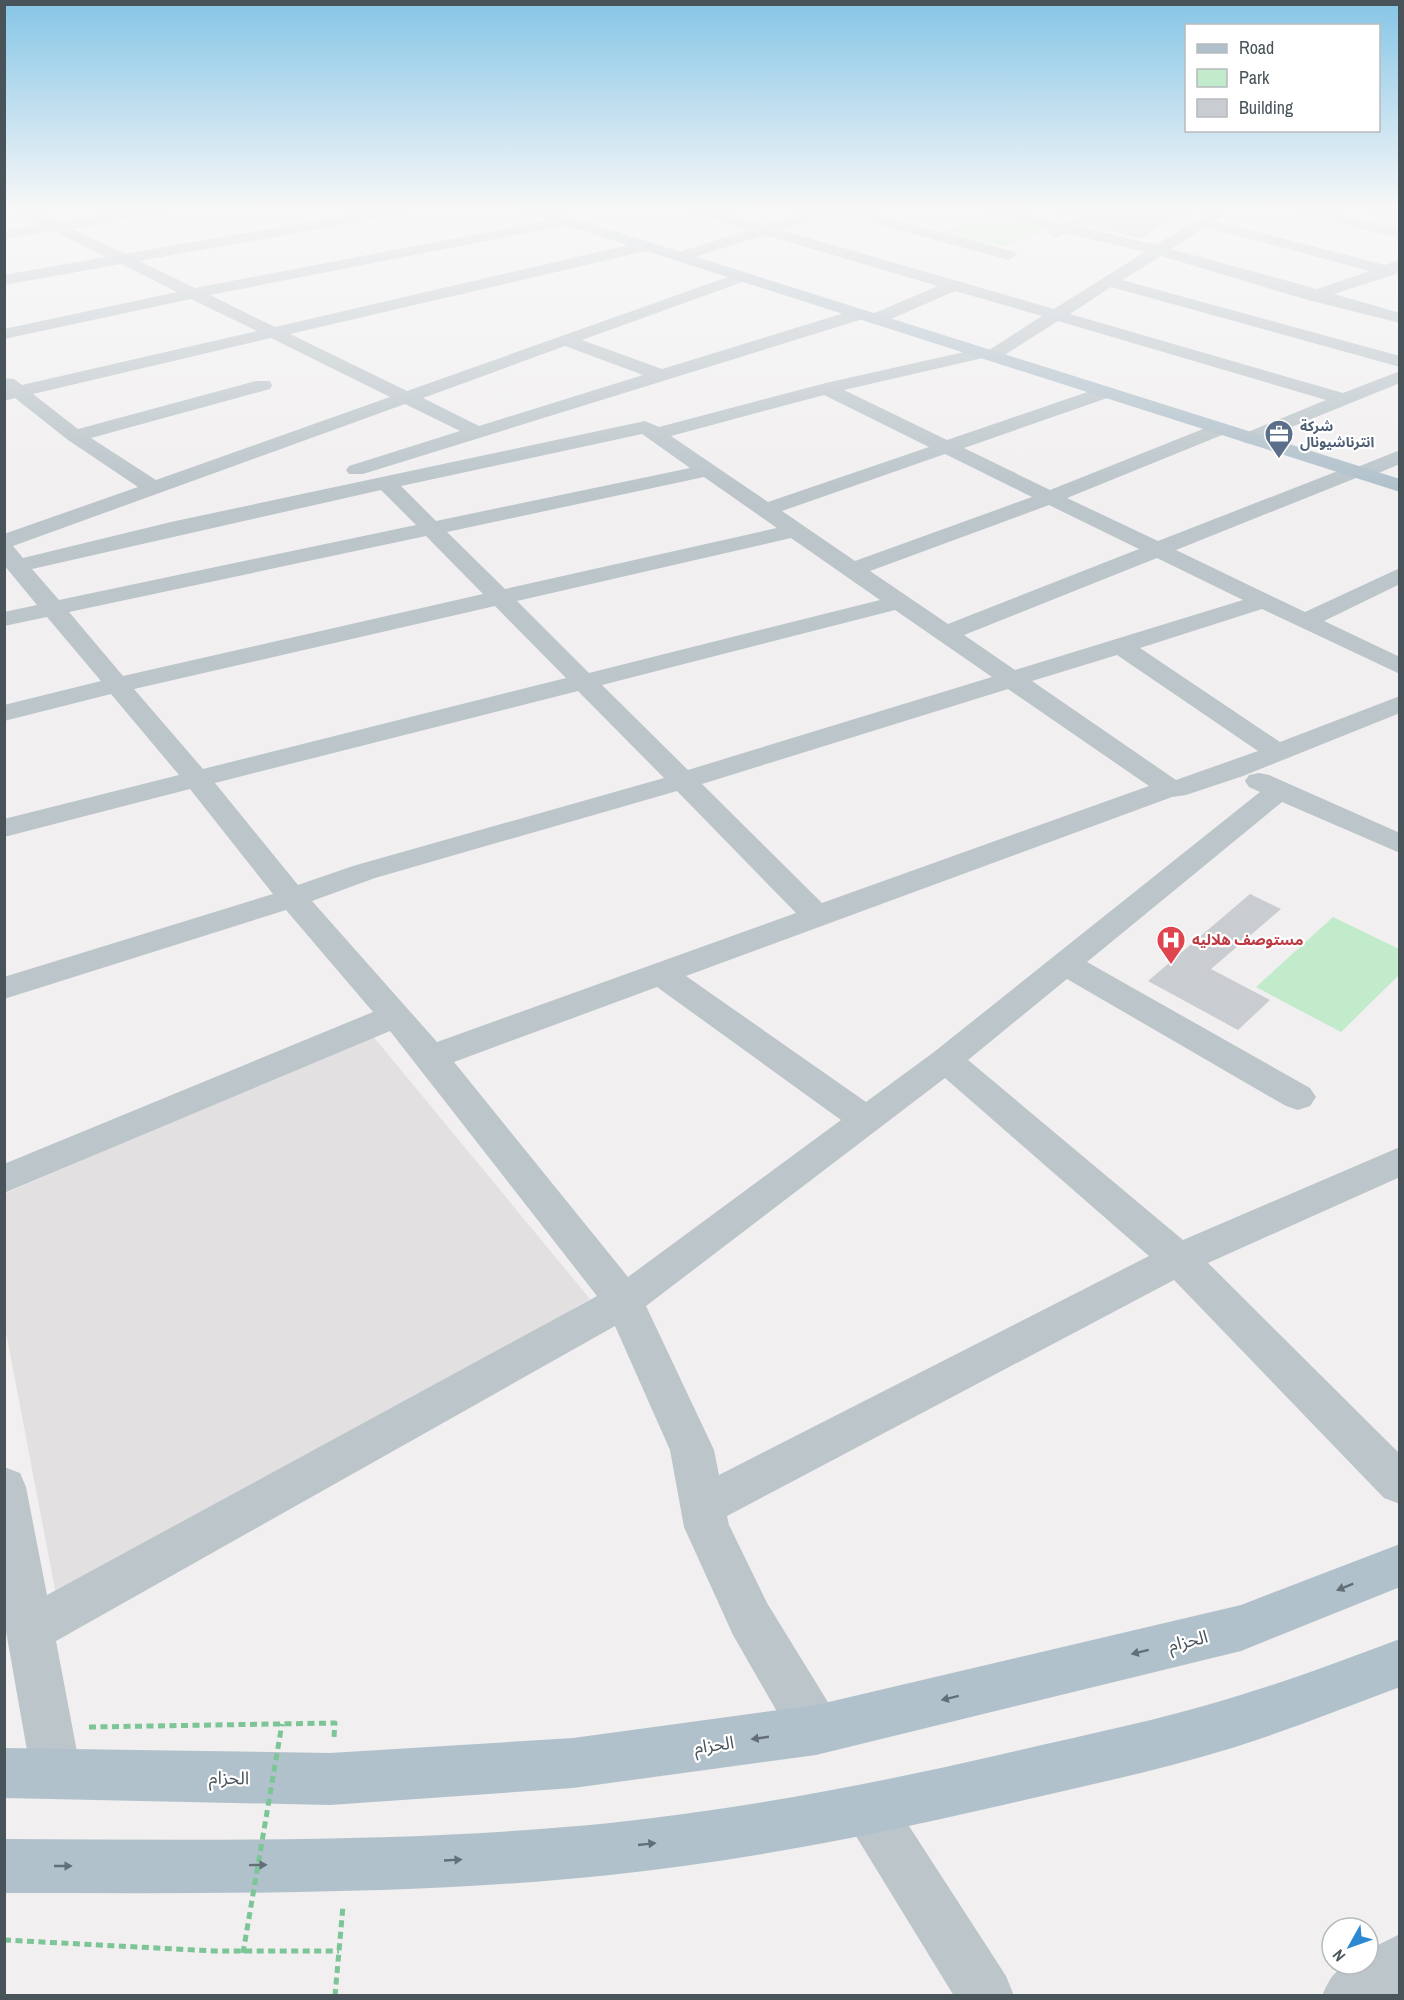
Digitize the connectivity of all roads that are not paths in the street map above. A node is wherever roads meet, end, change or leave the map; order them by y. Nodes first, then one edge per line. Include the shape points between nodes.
1 (156, 301) edge
2 (205, 301) edge
3 (411, 301) edge
4 (674, 301) edge
5 (819, 301) edge
6 (907, 301) edge
7 (1012, 301) edge
8 (1077, 301) edge
9 (1180, 301) edge
10 (1299, 301) edge
11 (1341, 301) edge
12 (1057, 314) junction
13 (868, 317) junction
14 (1400, 318) edge
15 (1246, 319) junction
16 (1217, 329) dead end
17 (4, 334) edge
18 (272, 334) junction
19 (1197, 336) dead end
20 (567, 340) junction
21 (1167, 347) junction
22 (987, 354) junction
23 (1400, 362) edge
24 (660, 375) junction
25 (1400, 375) edge
26 (263, 385) dead end
27 (9, 389) edge
28 (826, 389) junction
29 (1106, 392) junction
30 (408, 397) junction
31 (1344, 399) junction
32 (1220, 429) junction
33 (477, 432) junction
34 (656, 434) junction
35 (75, 436) junction
36 (1250, 438) junction
37 (944, 448) junction
38 (1400, 456) edge
39 (708, 470) junction
40 (1358, 472) junction
41 (386, 483) junction
42 (1400, 486) edge
43 (154, 488) junction
44 (1048, 498) junction
45 (765, 510) junction
46 (431, 528) junction
47 (171, 529) junction
48 (795, 531) junction
49 (1158, 549) junction
50 (8, 553) edge
51 (853, 570) junction
52 (1400, 575) edge
53 (500, 597) junction
54 (1265, 601) junction
55 (899, 602) junction
56 (52, 609) junction
57 (4, 619) edge
58 (1305, 621) junction
59 (946, 634) junction
60 (1120, 646) junction
61 (1400, 667) edge
62 (584, 681) junction
63 (1013, 681) junction
64 (117, 685) junction
65 (1400, 704) edge
66 (4, 713) edge
67 (1276, 751) junction
68 (1233, 770) junction
69 (198, 781) junction
70 (682, 781) junction
71 (1170, 788) junction
72 (1279, 790) junction
73 (4, 828) edge
74 (1400, 844) edge
75 (292, 898) junction
76 (818, 916) junction
77 (1065, 964) junction
78 (658, 972) junction
79 (4, 988) edge
80 (395, 1016) junction
81 (431, 1057) junction
82 (946, 1060) junction
83 (1298, 1097) dead end
84 (866, 1120) junction
85 (1400, 1161) edge
86 (4, 1179) edge
87 (1179, 1259) junction
88 (624, 1301) junction
89 (1400, 1484) edge
90 (4, 1487) edge
91 (703, 1506) junction
92 (1400, 1565) edge
93 (30, 1630) junction
94 (1400, 1663) edge
95 (816, 1730) junction
96 (52, 1750) junction
97 (4, 1773) edge
98 (869, 1810) junction
99 (4, 1866) edge
100 (1400, 1960) edge
101 (986, 1995) edge
102 (1350, 1995) edge

1 - 17 street
2 - 18 street
3 - 18 street
4 - 20 street
5 - 13 main road
6 - 13 street
7 - 12 street
8 - 12 street
9 - 15 street
10 - 15 street
11 - 14 street
12 - 21 street
12 - 22 street
13 - 22 main road
13 - 24 street
15 - 16 street
15 - 23 street
18 - 27 street
18 - 30 street
19 - 21 street
20 - 24 street
20 - 30 street
21 - 31 street
22 - 28 street
22 - 29 main road
24 - 33 street
25 - 31 street
26 - 35 street
27 - 35 street
28 - 34 street
28 - 37 street
29 - 32 main road
29 - 37 street
30 - 33 street
30 - 43 street
31 - 36 street
32 - 36 main road
32 - 44 street
33 - 47 street
34 - 39 street
34 - 41 street via 645,427
35 - 43 street
36 - 40 main road
37 - 44 street
37 - 45 street
38 - 40 street
39 - 45 street
39 - 46 street
40 - 42 main road
40 - 49 street
41 - 46 street
41 - 47 street
43 - 50 street
44 - 49 street
44 - 51 street
45 - 48 street
46 - 53 street
46 - 56 street
47 - 50 street
48 - 51 street
48 - 53 street
49 - 54 street
49 - 59 street
50 - 56 street
51 - 55 street
52 - 58 street
53 - 62 street
53 - 64 street
54 - 58 street
54 - 60 street
55 - 59 street
55 - 62 street
56 - 57 street
56 - 64 street
58 - 61 street
59 - 63 street
60 - 63 street
60 - 67 street
62 - 69 street
62 - 70 street
63 - 70 street
63 - 71 street
64 - 66 street
64 - 69 street
65 - 67 street
67 - 68 street
68 - 71 street
68 - 72 street
69 - 73 street
69 - 75 street
70 - 75 street via 364,872
70 - 76 street
71 - 76 street
72 - 74 street
72 - 77 street
75 - 79 street
75 - 80 street
76 - 78 street
77 - 82 street
77 - 83 street
78 - 81 street
78 - 84 street
80 - 81 street
80 - 86 street
81 - 88 street
82 - 84 street
82 - 87 street
84 - 88 street
85 - 87 street
87 - 89 street
87 - 91 street
88 - 91 street via 692,1450
88 - 93 street
90 - 93 street
91 - 95 street via 707,1527 750,1619
92 -> 95 main road, الحزام via 1241,1628
93 - 96 street
94 - 98 main road via 1229,1724
95 -> 96 main road, الحزام via 573,1763 330,1779
96 - 97 main road, الحزام
99 -> 98 main road via 447,1861 684,1841
98 - 101 street
100 - 102 street

